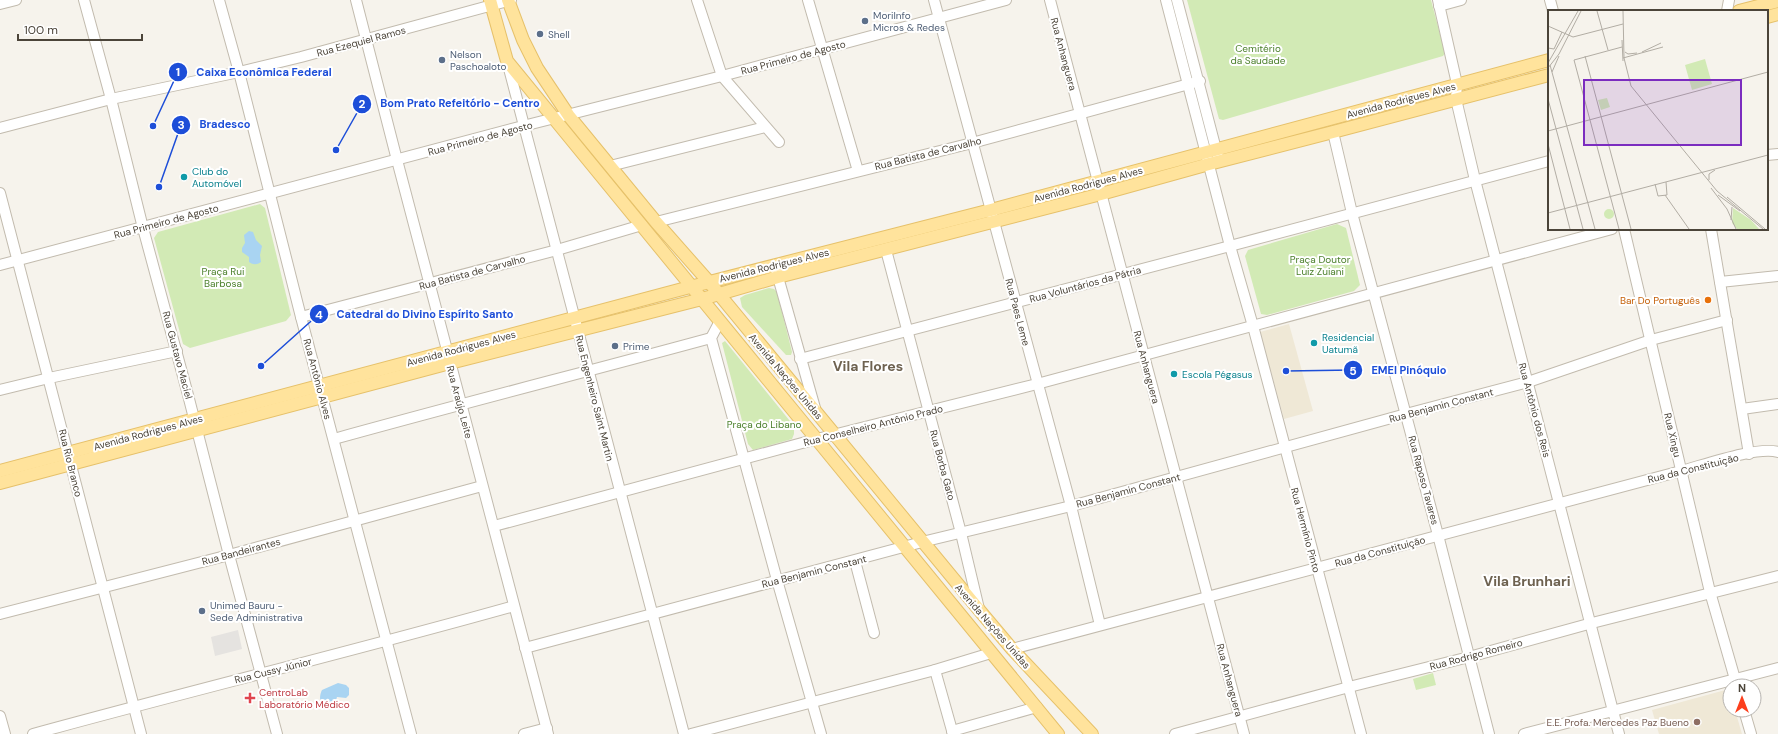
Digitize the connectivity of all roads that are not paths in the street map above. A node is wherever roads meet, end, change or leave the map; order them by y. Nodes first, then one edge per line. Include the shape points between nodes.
1 (16, 0) edge
2 (84, 0) edge
3 (219, 0) edge
4 (356, 0) edge
5 (509, 0) edge
6 (697, 0) edge
7 (808, 0) edge
8 (934, 0) edge
9 (1006, 0) edge
10 (1050, 0) edge
11 (1166, 0) edge
12 (1177, 0) edge
13 (1461, 0) edge
14 (1550, 0) edge
15 (1729, 0) edge
16 (1778, 1) edge
17 (491, 3) edge
18 (1438, 3) edge
19 (0, 4) edge
20 (1553, 10) edge
21 (1727, 10) edge
22 (1743, 10) edge
23 (1778, 14) edge
24 (1768, 17) edge
25 (939, 18) junction
26 (365, 40) junction
27 (822, 49) junction
28 (1548, 60) edge
29 (507, 61) junction
30 (240, 72) junction
31 (1548, 74) edge
32 (722, 76) junction
33 (1200, 81) junction
34 (1457, 84) junction
35 (1188, 85) junction
36 (111, 99) junction
37 (1456, 99) junction
38 (1081, 114) junction
39 (569, 116) junction
40 (554, 118) junction
41 (523, 126) junction
42 (765, 127) junction
43 (0, 128) edge
44 (1333, 132) junction
45 (779, 142) dead end
46 (972, 143) junction
47 (1778, 154) edge
48 (1213, 156) junction
49 (1768, 156) edge
50 (396, 160) junction
51 (1548, 160) edge
52 (610, 166) junction
53 (858, 171) junction
54 (1475, 180) junction
55 (1097, 181) junction
56 (0, 193) edge
57 (271, 193) junction
58 (1101, 194) junction
59 (1352, 212) junction
60 (992, 216) junction
61 (656, 222) junction
62 (642, 225) junction
63 (142, 228) junction
64 (1608, 230) edge
65 (1624, 230) edge
66 (1711, 230) edge
67 (1230, 246) junction
68 (557, 250) junction
69 (886, 250) junction
70 (18, 260) junction
71 (1495, 260) junction
72 (0, 265) edge
73 (776, 272) junction
74 (1121, 274) junction
75 (1778, 276) edge
76 (709, 282) junction
77 (1720, 282) junction
78 (430, 284) junction
79 (690, 287) junction
80 (718, 294) junction
81 (1373, 294) junction
82 (702, 299) junction
83 (1016, 302) junction
84 (301, 317) junction
85 (1727, 320) junction
86 (720, 321) junction
87 (576, 324) junction
88 (1253, 326) junction
89 (907, 331) junction
90 (712, 338) junction
91 (1651, 340) junction
92 (177, 350) junction
93 (1144, 354) junction
94 (448, 357) junction
95 (800, 359) junction
96 (589, 372) junction
97 (49, 378) junction
98 (1528, 382) junction
99 (1037, 384) junction
100 (0, 390) edge
101 (322, 392) junction
102 (461, 403) junction
103 (1778, 404) edge
104 (1742, 409) junction
105 (929, 411) junction
106 (816, 412) junction
107 (1406, 414) junction
108 (196, 426) junction
109 (835, 435) junction
110 (334, 439) junction
111 (817, 439) junction
112 (1284, 447) junction
113 (1778, 452) edge
114 (1749, 454) junction
115 (70, 459) junction
116 (745, 459) junction
117 (0, 471) edge
118 (1681, 471) junction
119 (1176, 476) junction
120 (0, 483) edge
121 (482, 486) junction
122 (620, 493) junction
123 (1560, 502) junction
124 (1071, 506) junction
125 (354, 520) junction
126 (494, 526) junction
127 (961, 533) junction
128 (1438, 535) junction
129 (922, 542) junction
130 (905, 547) junction
131 (229, 555) junction
132 (855, 561) junction
133 (1316, 568) junction
134 (1778, 576) edge
135 (777, 580) junction
136 (103, 586) junction
137 (1710, 592) junction
138 (1208, 597) junction
139 (514, 606) junction
140 (980, 611) junction
141 (653, 613) junction
142 (0, 614) edge
143 (1592, 623) junction
144 (1100, 625) junction
145 (874, 633) dead end
146 (388, 642) junction
147 (525, 648) junction
148 (1012, 649) junction
149 (991, 653) junction
150 (1469, 657) junction
151 (1778, 668) edge
152 (935, 670) junction
153 (262, 674) junction
154 (1735, 678) edge
155 (1750, 678) edge
156 (1722, 686) edge
157 (1349, 687) junction
158 (813, 702) junction
159 (134, 706) junction
160 (1037, 707) junction
161 (1612, 711) junction
162 (0, 716) edge
163 (1239, 717) junction
164 (1746, 718) edge
165 (548, 731) edge
166 (952, 732) edge
167 (5, 734) edge
168 (33, 734) edge
169 (141, 734) edge
170 (277, 734) edge
171 (411, 734) edge
172 (524, 734) edge
173 (684, 734) edge
174 (691, 734) edge
175 (821, 734) edge
176 (1058, 734) edge
177 (1092, 734) edge
178 (1175, 734) edge
179 (1244, 734) edge
180 (1361, 734) edge
181 (1489, 734) edge
182 (1524, 734) edge
183 (1619, 734) edge
184 (1751, 734) edge

1 - 19 street
2 - 36 street, Rua Gustavo Maciel
3 - 30 street, Rua Antônio Alves
4 - 26 street, Rua Araújo Leite
5 - 17 street, Rua Ezequiel Ramos
5 - 39 main road, Avenida Nações Unidas via 523,40 537,68
6 - 32 street
7 - 27 street
8 - 25 street, Rua Paes Leme
9 - 25 street, Rua Primeiro de Agosto
10 - 38 street, Rua Anhanguera
11 - 35 street
12 - 33 street
13 - 18 street
14 - 20 street
15 - 21 street
16 - 22 main road
17 - 26 street, Rua Ezequiel Ramos
17 - 29 main road, Avenida Nações Unidas
18 - 34 street, Rua Antônio dos Reis
23 - 24 main road
25 - 27 street, Rua Primeiro de Agosto
25 - 46 street, Rua Paes Leme
26 - 30 street, Rua Ezequiel Ramos
26 - 50 street, Rua Araújo Leite
27 - 32 street, Rua Primeiro de Agosto
27 - 53 street
28 - 34 main road, Avenida Rodrigues Alves
29 - 40 main road, Avenida Nações Unidas
29 - 41 street, Rua Engenheiro Saint Martin
30 - 36 street, Rua Ezequiel Ramos
30 - 57 street, Rua Antônio Alves
31 - 37 main road, Avenida Rodrigues Alves
32 - 39 street, Rua Primeiro de Agosto
32 - 42 street
33 - 35 street, Rua Batista de Carvalho
33 - 48 street
34 - 37 street, Rua Antônio dos Reis
34 - 48 main road, Avenida Rodrigues Alves
35 - 38 street, Rua Batista de Carvalho
35 - 48 street
36 - 43 street, Rua Ezequiel Ramos
36 - 63 street, Rua Gustavo Maciel
37 - 44 main road, Avenida Rodrigues Alves
37 - 54 street, Rua Antônio dos Reis
38 - 46 street, Rua Batista de Carvalho
38 - 55 street, Rua Anhanguera
39 - 40 street, Rua Primeiro de Agosto
39 - 52 main road, Avenida Nações Unidas
40 - 41 street, Rua Primeiro de Agosto
40 - 62 main road, Avenida Nações Unidas
41 - 50 street, Rua Primeiro de Agosto
41 - 68 street, Rua Engenheiro Saint Martin
42 - 45 street
42 - 52 street
44 - 48 main road, Avenida Rodrigues Alves
44 - 59 street, Rua Raposo Tavares
46 - 53 street, Rua Batista de Carvalho
46 - 60 street, Rua Paes Leme
47 - 49 street
48 - 55 main road, Avenida Rodrigues Alves
48 - 58 main road, Avenida Rodrigues Alves
48 - 67 street
50 - 57 street, Rua Primeiro de Agosto
50 - 78 street, Rua Araújo Leite
51 - 54 street
52 - 61 main road, Avenida Nações Unidas
53 - 61 street, Rua Batista de Carvalho
54 - 59 street
54 - 71 street, Rua Antônio dos Reis
55 - 58 street, Rua Anhanguera
55 - 60 main road, Avenida Rodrigues Alves
56 - 70 street, Rua Rio Branco
57 - 63 street, Rua Primeiro de Agosto
57 - 84 street, Rua Antônio Alves
58 - 60 main road, Avenida Rodrigues Alves
58 - 74 street, Rua Anhanguera
59 - 67 street
59 - 81 street, Rua Raposo Tavares
60 - 69 main road, Avenida Rodrigues Alves
60 - 73 main road, Avenida Rodrigues Alves
60 - 83 street, Rua Paes Leme
61 - 76 main road, Avenida Nações Unidas
62 - 68 street, Rua Batista de Carvalho
62 - 79 main road, Avenida Nações Unidas
63 - 70 street, Rua Primeiro de Agosto
63 - 92 street, Rua Gustavo Maciel
64 - 71 street
65 - 91 street, Rua Xingu
66 - 77 street
67 - 74 street, Rua Voluntários da Pátria
67 - 88 street
68 - 78 street, Rua Batista de Carvalho
68 - 87 street, Rua Engenheiro Saint Martin
69 - 73 main road, Avenida Rodrigues Alves
69 - 89 street, Rua Borba Gato
70 - 72 street, Rua Primeiro de Agosto
70 - 97 street, Rua Rio Branco
71 - 81 street
71 - 98 street, Rua Antônio dos Reis
73 - 76 main road, Avenida Rodrigues Alves
73 - 80 main road, Avenida Rodrigues Alves
73 - 95 street
74 - 83 street, Rua Voluntários da Pátria
74 - 93 street, Rua Anhanguera
75 - 77 street
76 - 79 main road, Avenida Rodrigues Alves
76 - 80 main road, Avenida Nações Unidas
77 - 85 street
78 - 84 street, Rua Batista de Carvalho
78 - 94 street, Rua Araújo Leite
79 - 82 main road, Avenida Nações Unidas
79 - 87 main road, Avenida Rodrigues Alves
80 - 82 main road, Avenida Rodrigues Alves
80 - 106 main road, Avenida Nações Unidas
81 - 88 street
81 - 107 street, Rua Raposo Tavares
82 - 86 main road, Avenida Nações Unidas
82 - 87 main road, Avenida Rodrigues Alves
83 - 89 street, Rua Voluntários da Pátria
83 - 99 street, Rua Paes Leme
84 - 101 street, Rua Antônio Alves
85 - 91 street, Rua Benjamin Constant
85 - 104 street
86 - 90 street
86 - 111 main road, Avenida Nações Unidas
87 - 94 main road, Avenida Rodrigues Alves
87 - 96 street, Rua Engenheiro Saint Martin
88 - 93 street, Rua Conselheiro Antônio Prado
88 - 112 street, Rua Hermínio Pinto
89 - 95 street, Rua Voluntários da Pátria
89 - 105 street, Rua Borba Gato
90 - 96 street
90 - 116 street
91 - 98 street, Rua Benjamin Constant
91 - 118 street, Rua Xingu
92 - 97 street
92 - 108 street, Rua Gustavo Maciel
93 - 99 street, Rua Conselheiro Antônio Prado
93 - 119 street, Rua Anhanguera
94 - 101 main road, Avenida Rodrigues Alves
94 - 102 street, Rua Araújo Leite
95 - 106 street
96 - 102 street
96 - 122 street, Rua Engenheiro Saint Martin
97 - 100 street
97 - 115 street, Rua Rio Branco
98 - 107 street, Rua Benjamin Constant
98 - 123 street, Rua Antônio dos Reis
99 - 105 street, Rua Conselheiro Antônio Prado
99 - 124 street, Rua Paes Leme
101 - 108 main road, Avenida Rodrigues Alves
101 - 110 street, Rua Antônio Alves
102 - 110 street
102 - 121 street, Rua Araújo Leite
103 - 104 street
104 - 114 street
105 - 109 street, Rua Conselheiro Antônio Prado
105 - 127 street, Rua Borba Gato
106 - 109 main road, Avenida Nações Unidas
107 - 112 street, Rua Benjamin Constant
107 - 128 street, Rua Raposo Tavares
108 - 115 main road, Avenida Rodrigues Alves
108 - 131 street, Rua Gustavo Maciel
109 - 111 street, Rua Conselheiro Antônio Prado
109 - 129 main road, Avenida Nações Unidas
110 - 125 street, Rua Antônio Alves
111 - 116 street, Rua Conselheiro Antônio Prado
111 - 130 main road, Avenida Nações Unidas
112 - 119 street, Rua Benjamin Constant
112 - 133 street, Rua Hermínio Pinto
113 - 114 street, Rua da Constituição via 1771,450
114 - 118 street, Rua da Constituição
115 - 117 main road, Avenida Rodrigues Alves
115 - 120 main road, Avenida Rodrigues Alves
115 - 136 street, Rua Rio Branco
116 - 122 street, Rua Conselheiro Antônio Prado
116 - 135 street
118 - 123 street, Rua da Constituição
118 - 137 street, Rua Xingu
119 - 124 street, Rua Benjamin Constant
119 - 138 street, Rua Anhanguera
121 - 125 street, Rua Bandeirantes
121 - 126 street, Rua Araújo Leite
122 - 126 street, Rua Conselheiro Antônio Prado
122 - 141 street, Rua Engenheiro Saint Martin
123 - 128 street, Rua da Constituição
123 - 143 street, Rua Antônio dos Reis
124 - 127 street, Rua Benjamin Constant
124 - 144 street, Rua Paes Leme
125 - 131 street, Rua Bandeirantes
125 - 146 street, Rua Antônio Alves
126 - 139 street, Rua Araújo Leite
127 - 129 street, Rua Benjamin Constant
127 - 140 street, Rua Borba Gato
128 - 133 street, Rua da Constituição
128 - 150 street, Rua Raposo Tavares
129 - 130 street, Rua Benjamin Constant
129 - 140 main road, Avenida Nações Unidas
130 - 132 street, Rua Benjamin Constant
130 - 149 main road, Avenida Nações Unidas
131 - 136 street, Rua Bandeirantes
131 - 153 street, Rua Gustavo Maciel
132 - 135 street, Rua Benjamin Constant
132 - 145 street
133 - 138 street, Rua da Constituição
133 - 157 street, Rua Hermínio Pinto
134 - 137 street, Rua Rodrigo Romeiro
135 - 141 street, Rua Benjamin Constant
135 - 158 street
136 - 142 street, Rua Bandeirantes
136 - 159 street, Rua Rio Branco
137 - 143 street, Rua Rodrigo Romeiro
137 - 154 street, Rua Xingu
138 - 144 street, Rua da Constituição
138 - 163 street, Rua Anhanguera
139 - 146 street, Rua Cussy Júnior
139 - 147 street, Rua Araújo Leite
140 - 148 main road, Avenida Nações Unidas
141 - 147 street, Rua Benjamin Constant
141 - 173 street, Rua Engenheiro Saint Martin
143 - 150 street, Rua Rodrigo Romeiro
143 - 161 street, Rua Antônio dos Reis
144 - 148 street, Rua da Constituição
146 - 153 street, Rua Cussy Júnior
146 - 171 street, Rua Antônio Alves
147 - 165 street, Rua Araújo Leite
148 - 177 main road, Avenida Nações Unidas
149 - 152 street
149 - 160 main road, Avenida Nações Unidas
150 - 157 street, Rua Rodrigo Romeiro
150 - 181 street, Rua Raposo Tavares
151 - 155 street
152 - 158 street
152 - 166 street
153 - 159 street, Rua Cussy Júnior
153 - 170 street, Rua Gustavo Maciel
156 - 161 street
157 - 163 street, Rua Rodrigo Romeiro
157 - 180 street, Rua Hermínio Pinto
158 - 174 street
158 - 175 street
159 - 168 street, Rua Cussy Júnior
159 - 169 street, Rua Rio Branco
160 - 166 street
160 - 176 main road, Avenida Nações Unidas
161 - 182 street
161 - 183 street, Rua Antônio dos Reis
162 - 167 street
163 - 178 street, Rua Rodrigo Romeiro
163 - 179 street, Rua Anhanguera
164 - 184 street
165 - 172 street

